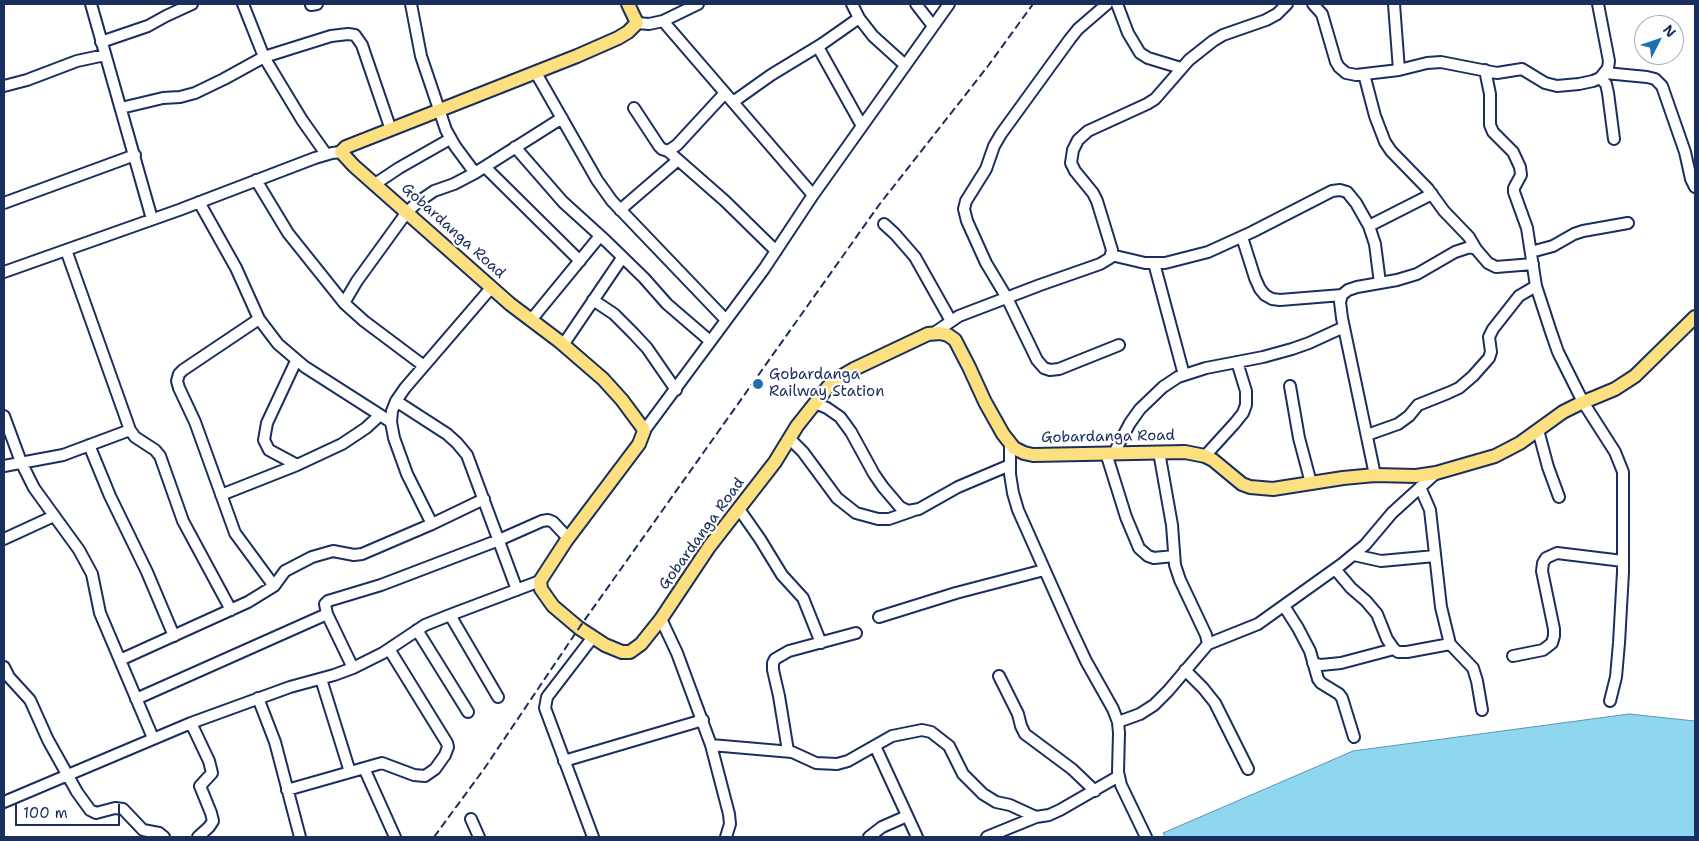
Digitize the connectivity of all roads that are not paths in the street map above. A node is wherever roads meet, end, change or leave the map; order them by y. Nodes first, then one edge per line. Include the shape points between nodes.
1 (91, 4) edge
2 (192, 4) edge
3 (243, 4) edge
4 (411, 4) edge
5 (628, 4) edge
6 (698, 4) edge
7 (852, 4) edge
8 (916, 4) edge
9 (949, 4) edge
10 (1107, 4) edge
11 (1117, 4) edge
12 (1287, 4) edge
13 (1313, 4) edge
14 (1394, 4) edge
15 (1598, 4) edge
16 (859, 18) junction
17 (664, 21) junction
18 (637, 23) junction
19 (933, 26) junction
20 (101, 42) junction
21 (818, 47) junction
22 (105, 55) junction
23 (264, 57) junction
24 (905, 65) junction
25 (1181, 68) junction
26 (1399, 70) junction
27 (1485, 70) junction
28 (536, 73) junction
29 (1364, 74) junction
30 (1603, 75) junction
31 (4, 86) edge
32 (725, 93) junction
33 (733, 102) junction
34 (121, 108) junction
35 (634, 108) dead end
36 (440, 109) junction
37 (562, 118) junction
38 (862, 126) junction
39 (391, 130) junction
40 (450, 139) junction
41 (1614, 139) dead end
42 (515, 147) junction
43 (668, 151) junction
44 (341, 152) junction
45 (326, 154) junction
46 (135, 155) junction
47 (678, 160) junction
48 (485, 167) junction
49 (474, 173) junction
50 (256, 180) junction
51 (375, 184) junction
52 (1695, 186) edge
53 (1432, 194) junction
54 (813, 195) junction
55 (199, 202) junction
56 (4, 203) edge
57 (620, 210) junction
58 (407, 212) junction
59 (152, 219) junction
60 (1628, 223) dead end
61 (884, 224) dead end
62 (1369, 226) junction
63 (600, 236) junction
64 (1242, 236) junction
65 (1476, 248) junction
66 (66, 250) junction
67 (776, 250) junction
68 (1531, 252) junction
69 (1111, 256) junction
70 (622, 258) junction
71 (580, 260) junction
72 (1154, 263) junction
73 (1533, 264) junction
74 (4, 272) edge
75 (1380, 283) junction
76 (1536, 286) junction
77 (491, 288) junction
78 (1342, 295) junction
79 (1007, 298) junction
80 (594, 300) junction
81 (344, 303) junction
82 (1695, 317) edge
83 (259, 319) junction
84 (531, 320) junction
85 (726, 320) junction
86 (951, 321) junction
87 (1344, 327) junction
88 (934, 333) junction
89 (710, 341) junction
90 (563, 345) junction
91 (1119, 345) dead end
92 (296, 361) junction
93 (1236, 362) junction
94 (424, 366) junction
95 (1184, 375) junction
96 (1290, 386) dead end
97 (676, 390) junction
98 (396, 401) junction
99 (1583, 402) junction
100 (815, 403) junction
101 (380, 415) junction
102 (4, 416) edge
103 (391, 422) junction
104 (130, 430) junction
105 (1538, 430) junction
106 (644, 431) junction
107 (1367, 435) junction
108 (790, 439) junction
109 (1010, 443) junction
110 (89, 445) junction
111 (1159, 452) junction
112 (1110, 453) junction
113 (1205, 456) junction
114 (21, 462) junction
115 (1010, 464) junction
116 (298, 465) junction
117 (4, 466) edge
118 (1436, 473) junction
119 (1375, 475) junction
120 (1311, 483) junction
121 (1420, 487) junction
122 (222, 495) junction
123 (1559, 497) dead end
124 (484, 499) junction
125 (739, 509) junction
126 (912, 511) junction
127 (54, 516) junction
128 (432, 524) junction
129 (568, 538) junction
130 (4, 539) edge
131 (499, 540) junction
132 (1354, 555) junction
133 (1174, 556) junction
134 (1435, 556) junction
135 (1623, 561) junction
136 (1335, 569) junction
137 (1044, 570) junction
138 (540, 581) junction
139 (274, 586) junction
140 (517, 590) junction
141 (1284, 606) junction
142 (231, 610) junction
143 (327, 614) junction
144 (450, 615) junction
145 (879, 617) dead end
146 (662, 619) junction
147 (417, 630) junction
148 (856, 633) dead end
149 (174, 636) junction
150 (593, 637) junction
151 (821, 642) junction
152 (1208, 644) junction
153 (1450, 644) junction
154 (389, 649) junction
155 (1394, 650) junction
156 (1513, 656) dead end
157 (120, 660) junction
158 (1313, 663) junction
159 (4, 667) edge
160 (353, 668) junction
161 (1186, 670) junction
162 (999, 676) dead end
163 (321, 679) junction
164 (498, 697) dead end
165 (258, 698) junction
166 (136, 699) junction
167 (1610, 701) dead end
168 (1482, 710) dead end
169 (468, 712) dead end
170 (703, 720) junction
171 (1118, 722) junction
172 (191, 724) junction
173 (1354, 737) dead end
174 (154, 738) junction
175 (712, 745) junction
176 (875, 746) junction
177 (788, 751) junction
178 (564, 761) junction
179 (364, 768) junction
180 (1248, 769) dead end
181 (350, 772) junction
182 (68, 775) junction
183 (1119, 776) junction
184 (287, 790) junction
185 (1095, 791) junction
186 (4, 802) edge
187 (907, 816) junction
188 (1036, 817) junction
189 (470, 819) dead end
190 (148, 834) edge
191 (164, 837) edge
192 (198, 837) edge
193 (300, 837) edge
194 (395, 837) edge
195 (479, 837) edge
196 (594, 837) edge
197 (726, 837) edge
198 (869, 837) edge
199 (917, 837) edge
200 (987, 837) edge
201 (1146, 837) edge

1 - 20 street
2 - 20 street via 148,26
3 - 23 street
4 - 36 street via 421,56
5 - 18 main road
6 - 17 street
7 - 16 street
8 - 19 street
9 - 19 street
10 - 79 street via 1078,29 1006,126 986,169 966,201 964,209 974,239
11 - 25 street via 1140,53
12 - 25 street via 1266,20 1213,41
13 - 29 street via 1322,14 1339,67 1346,73
14 - 26 street
15 - 30 street via 1609,61
16 - 21 street
16 - 24 street via 879,43
17 - 18 street
17 - 32 street
18 - 28 main road via 618,38
19 - 24 street
20 - 22 street
21 - 33 street
21 - 38 street
22 - 31 street via 71,62
22 - 34 street
23 - 34 street via 195,92
23 - 39 street via 331,36 354,35 362,45
23 - 45 street
24 - 38 street
25 - 69 street via 1155,99 1088,131 1072,150 1072,163 1097,201
26 - 27 street via 1442,62
26 - 29 street
27 - 30 street via 1497,73 1522,69 1545,83 1557,86 1579,84
27 - 68 street via 1490,94 1490,125 1513,152 1520,167 1521,175 1514,192 1525,218
28 - 36 main road
28 - 37 street
29 - 53 street via 1385,142
30 - 41 street
30 - 52 street via 1647,77 1662,86
32 - 33 street
32 - 43 street
33 - 54 street
34 - 46 street
35 - 43 street via 659,146
36 - 39 main road
36 - 40 street
37 - 42 street
37 - 57 street via 597,180
38 - 54 street
39 - 44 main road via 346,147
40 - 49 street
40 - 51 street
42 - 48 street
42 - 63 street via 563,202
43 - 47 street
44 - 45 street
44 - 51 main road, Gobardanga Road
45 - 50 street
46 - 56 street
46 - 59 street
47 - 57 street
47 - 67 street
48 - 49 street
48 - 71 street
49 - 58 street via 434,191
50 - 55 street
50 - 81 street via 288,233
51 - 58 main road, Gobardanga Road
53 - 62 street
53 - 65 street
54 - 67 street
55 - 59 street
55 - 83 street via 236,268
57 - 85 street
58 - 77 main road, Gobardanga Road
58 - 81 street
59 - 66 street
60 - 68 street via 1583,231 1553,246
61 - 86 street via 915,257
62 - 64 street via 1356,203 1340,190
62 - 75 street
63 - 70 street
63 - 71 street
64 - 72 street via 1208,252
64 - 78 street via 1255,278 1265,295 1280,300
65 - 73 street via 1488,263 1496,267
65 - 75 street via 1465,248 1417,274
66 - 74 street
66 - 104 street
67 - 85 street
68 - 73 street
69 - 72 street
69 - 79 street via 1106,262
70 - 80 street
70 - 89 street via 667,304
71 - 84 street
72 - 95 street
73 - 76 street
75 - 78 street via 1348,290
76 - 99 street via 1558,352
76 - 107 street via 1519,296 1492,330 1489,358 1473,376 1459,388 1418,405 1398,424
77 - 84 main road, Gobardanga Road
77 - 94 street
78 - 87 street
79 - 86 street
79 - 91 street via 1034,355 1044,368 1059,369
80 - 90 street
80 - 97 street via 614,314 647,348
81 - 94 street
82 - 99 main road, Gobardanga Road via 1635,376 1615,389
83 - 92 street
83 - 122 street via 183,370 177,381
84 - 90 main road, Gobardanga Road
85 - 89 street
86 - 88 street
87 - 93 street via 1292,349
87 - 107 street
88 - 100 main road, Gobardanga Road via 842,376
88 - 109 main road via 948,335 958,344 985,402
89 - 97 street
90 - 106 main road, Gobardanga Road via 613,389
92 - 101 street
92 - 116 street via 271,414 264,440 269,450
93 - 95 street
93 - 113 street via 1246,391 1246,405 1235,423
94 - 98 street
95 - 112 street via 1163,387 1140,409
96 - 120 street
97 - 106 street
98 - 103 street
98 - 124 street via 457,443 466,455
99 - 105 main road, Gobardanga Road
99 - 135 street via 1615,452 1623,472
100 - 108 main road, Gobardanga Road
100 - 126 street via 840,417 894,501 900,508
101 - 103 street
101 - 116 street via 355,437
102 - 114 street
103 - 128 street via 407,474
104 - 110 street
104 - 142 street via 134,437 160,456 178,511
105 - 118 main road, Gobardanga Road via 1495,456
105 - 123 street
106 - 129 main road via 639,444
107 - 119 street
108 - 125 main road, Gobardanga Road
108 - 126 street via 837,498 856,513 889,519
109 - 112 main road, Gobardanga Road via 1018,450 1033,455
109 - 115 street
110 - 114 street via 62,455
110 - 149 street
111 - 112 main road, Gobardanga Road
111 - 113 main road, Gobardanga Road
111 - 133 street
112 - 133 street via 1126,517 1139,548 1154,558
113 - 120 main road, Gobardanga Road via 1250,487 1286,488
114 - 117 street
114 - 127 street
115 - 126 street
115 - 137 street via 1018,510
116 - 122 street
118 - 119 main road, Gobardanga Road
118 - 121 street
119 - 120 main road, Gobardanga Road
121 - 132 street
121 - 134 street via 1430,510
122 - 139 street via 236,533
124 - 128 street
124 - 131 street
125 - 146 main road, Gobardanga Road
125 - 151 street via 782,575 802,598
127 - 130 street
127 - 157 street via 80,550 92,574 100,613
128 - 139 street via 362,554 333,551 312,557 285,571
129 - 131 street via 554,522 548,520 534,523
129 - 138 main road
131 - 140 street
131 - 143 street via 381,585 332,599 325,604
132 - 134 street via 1381,561
132 - 136 street
133 - 152 street via 1180,580
134 - 153 street via 1441,607
135 - 156 street via 1557,553 1546,558 1543,579 1554,636 1552,643 1543,650
135 - 167 street via 1618,662
136 - 141 street
136 - 155 street via 1377,614
137 - 145 street
137 - 171 street
138 - 140 street
138 - 150 main road, Gobardanga Road via 545,597 553,606
139 - 142 street
140 - 144 street
141 - 152 street via 1251,627
141 - 158 street
142 - 149 street
143 - 160 street
143 - 166 street
144 - 147 street
144 - 164 street
146 - 150 main road, Gobardanga Road via 630,652 614,650
146 - 170 street
147 - 154 street
147 - 169 street
148 - 151 street
149 - 157 street
150 - 178 street via 545,701
151 - 177 street via 778,656 773,663
152 - 161 street
153 - 155 street via 1402,653
153 - 168 street via 1475,673
154 - 160 street
154 - 179 street via 447,743 448,750 435,769 425,776 414,776 382,763
155 - 158 street via 1341,664
157 - 166 street
158 - 173 street via 1321,683 1342,698
159 - 182 street via 9,678 30,700
160 - 163 street
161 - 171 street via 1154,705
161 - 180 street via 1215,704
162 - 185 street via 1026,734 1072,768
163 - 165 street
163 - 181 street
165 - 172 street
165 - 184 street via 275,742
166 - 174 street
170 - 175 street
170 - 178 street
171 - 183 street
172 - 174 street
172 - 192 street via 212,773 200,786 213,821
174 - 182 street
175 - 177 street
175 - 197 street via 729,814
176 - 177 street via 837,764 816,763
176 - 187 street
176 - 188 street via 899,734 922,730 931,732 949,746 963,774 983,794
178 - 196 street
179 - 181 street
179 - 194 street
181 - 184 street
182 - 186 street
182 - 190 street via 90,810 96,813 122,809
183 - 185 street
183 - 201 street
184 - 193 street
185 - 188 street via 1060,810
187 - 198 street
187 - 199 street
188 - 200 street
189 - 195 street
190 - 191 street via 159,833

